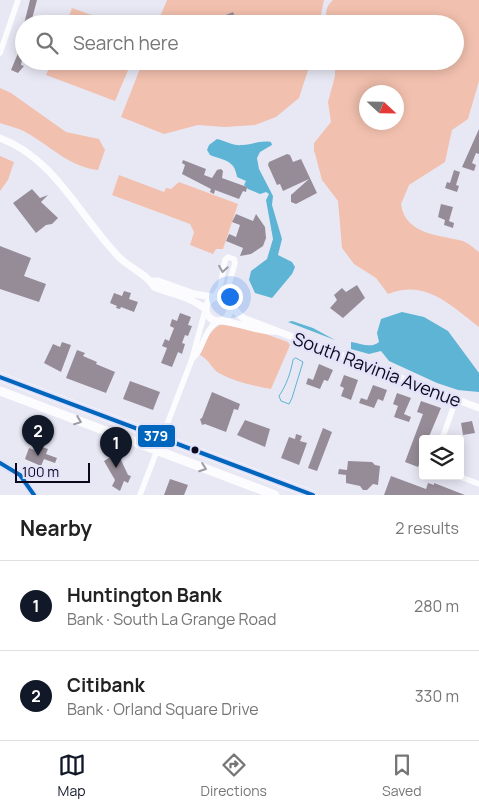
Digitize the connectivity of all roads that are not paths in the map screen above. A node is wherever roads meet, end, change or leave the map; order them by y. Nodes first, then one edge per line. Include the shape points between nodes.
1 (18, 0) edge
2 (0, 33) edge
3 (7, 36) junction
4 (0, 53) edge
5 (0, 138) edge
6 (151, 281) junction
7 (214, 297) junction
8 (229, 304) junction
9 (205, 310) junction
10 (219, 321) junction
11 (275, 331) junction
12 (192, 359) junction
13 (0, 378) edge
14 (0, 392) edge
15 (456, 400) junction
16 (479, 408) edge
17 (443, 435) edge
18 (163, 439) junction
19 (158, 451) junction
20 (0, 463) edge
21 (464, 478) edge
22 (479, 484) edge
23 (34, 495) edge
24 (140, 495) edge
25 (275, 495) edge
26 (313, 495) edge

1 - 3 street
2 - 3 street
3 - 4 street
5 - 6 street via 41,163 115,254
6 - 7 street
6 - 9 street via 154,287 194,301
7 - 8 street via 222,297
8 -> 7 street via 234,259 228,257 225,260 220,288
7 - 9 street via 207,301
8 - 10 street via 229,314
8 - 11 street, South Ravinia Avenue via 243,318
9 - 10 street via 211,319
9 - 12 street
10 - 11 street, South Ravinia Avenue via 247,324 269,333
10 - 12 street via 206,332 198,355
11 - 15 street, South Ravinia Avenue
12 - 18 street
13 - 18 highway
14 -> 19 highway
15 - 16 street, South Ravinia Avenue
15 - 17 street
18 - 19 street
18 - 26 highway
19 - 24 street
19 -> 25 highway
20 - 23 street via 20,475
21 - 22 street

